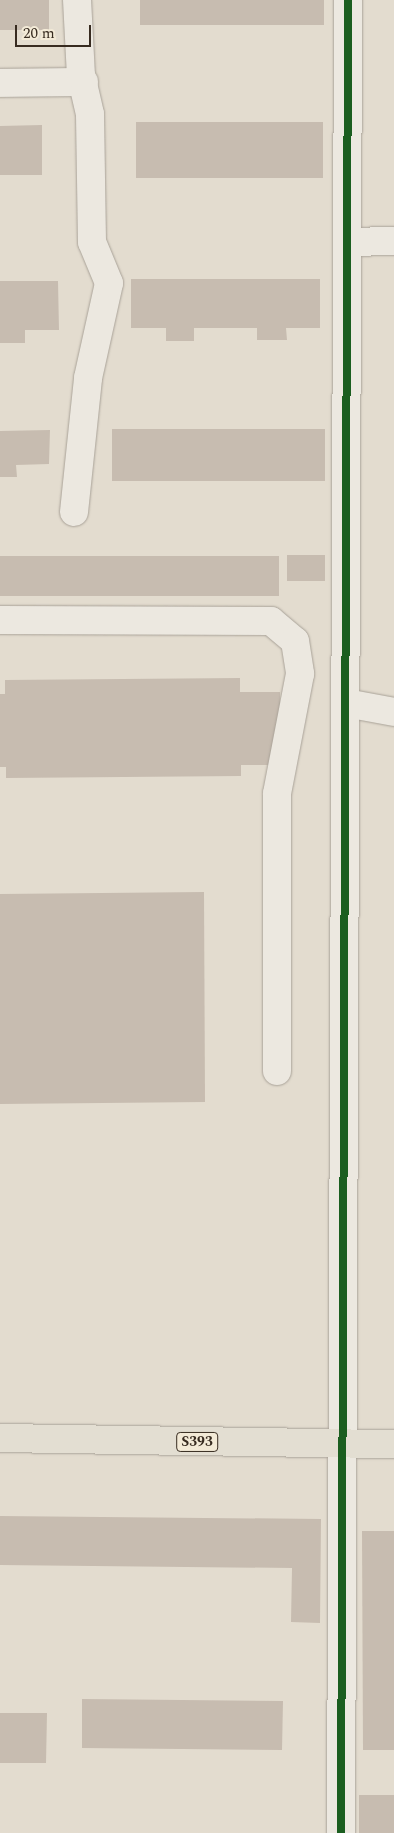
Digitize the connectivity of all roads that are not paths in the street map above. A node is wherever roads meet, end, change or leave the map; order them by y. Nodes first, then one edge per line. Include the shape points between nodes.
1 (77, 0) edge
2 (348, 0) edge
3 (84, 82) junction
4 (0, 83) edge
5 (394, 241) edge
6 (347, 242) junction
7 (74, 512) dead end
8 (0, 620) edge
9 (346, 703) junction
10 (394, 712) edge
11 (277, 1071) dead end
12 (0, 1438) edge
13 (343, 1444) junction
14 (394, 1444) edge
15 (341, 1833) edge

1 - 3 street
2 - 6 street
3 - 4 street
3 - 7 street via 90,114 92,242 109,284 88,378
5 - 6 street
6 - 9 street
8 - 11 street via 271,621 295,640 300,674 277,794
9 - 10 street
9 - 13 street
12 - 13 main road, S393
13 - 14 main road, S393
13 - 15 street

